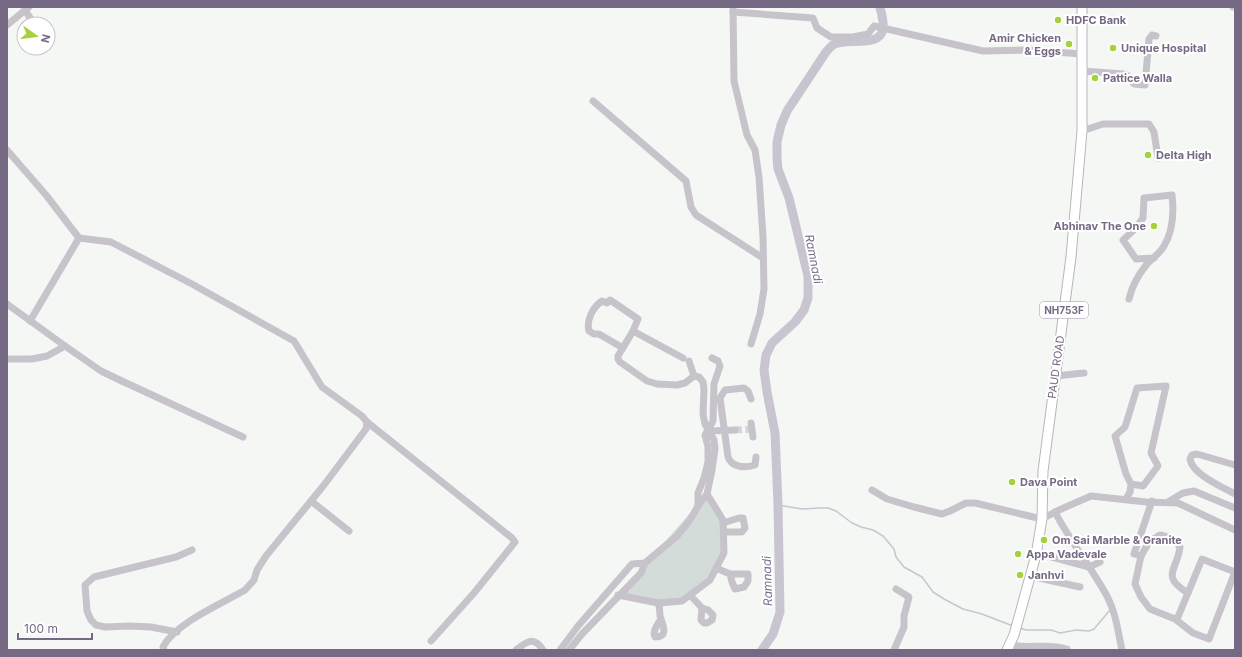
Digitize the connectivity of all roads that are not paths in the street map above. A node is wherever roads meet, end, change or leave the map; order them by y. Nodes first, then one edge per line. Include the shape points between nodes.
1 (1082, 7) edge
2 (27, 9) edge
3 (733, 10) edge
4 (7, 25) edge
5 (1156, 36) dead end
6 (1082, 54) junction
7 (1082, 71) junction
8 (592, 101) dead end
9 (1082, 130) junction
10 (7, 150) edge
11 (1158, 158) dead end
12 (79, 238) junction
13 (763, 258) junction
14 (1154, 258) junction
15 (1129, 299) dead end
16 (7, 304) edge
17 (30, 321) junction
18 (633, 331) junction
19 (751, 344) dead end
20 (65, 346) junction
21 (623, 348) junction
22 (712, 358) dead end
23 (7, 360) edge
24 (1084, 373) dead end
25 (694, 376) junction
26 (1055, 376) junction
27 (751, 399) dead end
28 (367, 422) junction
29 (751, 423) dead end
30 (709, 429) junction
31 (724, 430) junction
32 (735, 430) tunnel mouth
33 (244, 437) dead end
34 (753, 437) dead end
35 (756, 457) dead end
36 (1235, 465) edge
37 (1131, 484) junction
38 (872, 490) dead end
39 (707, 494) junction
40 (1235, 494) edge
41 (1126, 499) junction
42 (311, 501) junction
43 (1154, 501) junction
44 (1168, 502) junction
45 (698, 506) junction
46 (1235, 508) edge
47 (1055, 512) junction
48 (1042, 519) junction
49 (723, 523) junction
50 (1235, 530) edge
51 (349, 531) dead end
52 (724, 532) junction
53 (192, 550) dead end
54 (1037, 553) junction
55 (1138, 556) junction
56 (1100, 562) dead end
57 (645, 563) junction
58 (1089, 567) junction
59 (716, 568) junction
60 (730, 574) dead end
61 (1030, 576) junction
62 (1080, 587) dead end
63 (896, 589) dead end
64 (1188, 593) junction
65 (618, 594) junction
66 (690, 595) junction
67 (659, 603) junction
68 (702, 608) dead end
69 (661, 619) dead end
70 (1175, 619) junction
71 (177, 632) junction
72 (432, 641) dead end
73 (1009, 648) edge
74 (1067, 649) dead end
75 (164, 650) edge
76 (516, 650) edge
77 (543, 650) edge
78 (560, 650) edge
79 (569, 650) edge
80 (894, 650) edge
81 (1122, 650) edge

1 - 6 main road, PAUD ROAD / NH753F
2 - 4 street
3 - 6 street via 813,18 817,28 831,38 868,34 874,26 983,51 1027,50
3 - 13 street via 734,81 747,135 755,150
5 - 7 street via 1152,35 1149,39 1145,85 1134,84 1124,74
6 - 7 main road, PAUD ROAD / NH753F
7 - 9 main road, PAUD ROAD / NH753F
8 - 13 street via 686,181 691,207 696,215
9 - 11 street via 1103,124 1149,124 1154,132
9 - 26 main road, PAUD ROAD / NH753F via 1072,257
10 - 12 street
12 - 17 street
12 - 28 street via 112,242 294,341 322,387
13 - 19 street via 762,304
14 - 14 street via 1169,235 1173,220 1172,195 1144,198 1143,218 1123,240 1136,259
14 - 15 street via 1132,286
16 - 17 street
17 - 20 street
18 - 21 street
18 - 21 street via 638,319 635,316 610,300 608,303 602,301 597,304 589,318 589,331
18 - 25 street via 686,360
20 - 23 street via 47,356
20 - 33 street via 101,371
21 - 25 street via 618,356 620,362 647,381 677,386
22 - 30 street via 718,361 720,366 714,384 713,421
24 - 26 street
25 - 30 street via 703,382 703,414
26 - 48 main road, PAUD ROAD / NH753F via 1043,471
27 - 31 street via 744,388 725,390 720,398
28 - 42 street via 366,429
28 - 72 street via 515,542
29 - 34 street
30 - 31 street
30 - 39 street via 715,449
30 - 45 street via 705,435 708,462 698,493
31 - 32 street
31 - 35 street via 729,461 740,466 750,466 755,465
36 - 40 street via 1197,454 1192,455 1190,459 1195,469 1215,484
37 - 37 street via 1115,436 1125,427 1137,388 1166,386 1151,453 1158,466 1143,486
37 - 41 street
38 - 48 street via 887,499 942,514 966,503 975,503
39 - 45 street
39 - 49 street
41 - 43 street
41 - 47 street via 1091,496
42 - 51 street
42 - 71 street via 266,556 246,590 208,610
43 - 44 street
43 - 55 street
44 - 46 street via 1183,493 1194,491
44 - 50 street via 1186,506
45 - 57 street via 677,536
47 - 48 street
47 - 58 street
48 - 54 main road, PAUD ROAD / NH753F
49 - 52 street
49 - 52 street via 743,518 745,528 742,532
52 - 59 street via 724,554
53 - 71 street via 176,558 94,577 85,585 87,611 96,625 151,627
54 - 58 street
54 - 61 main road, PAUD ROAD / NH753F
55 - 64 street via 1149,542 1160,535 1170,536 1176,540 1180,553 1172,573 1173,580 1178,587
55 - 70 street via 1135,584 1141,597 1150,609
56 - 58 street
57 - 65 street via 641,573
57 - 78 street via 632,564
58 - 81 street via 1108,598
59 - 60 street
59 - 66 street via 710,580
61 - 62 street
61 - 73 main road, PAUD ROAD / NH753F
63 - 80 street via 909,597 904,627
64 - 70 street
64 - 70 street via 1202,559 1235,572 1209,639 1192,633
65 - 67 street
65 - 79 street
66 - 67 street via 682,601
66 - 68 street
67 - 69 street
71 - 75 street via 166,642
73 - 74 street via 1053,645
76 - 77 street via 531,641

